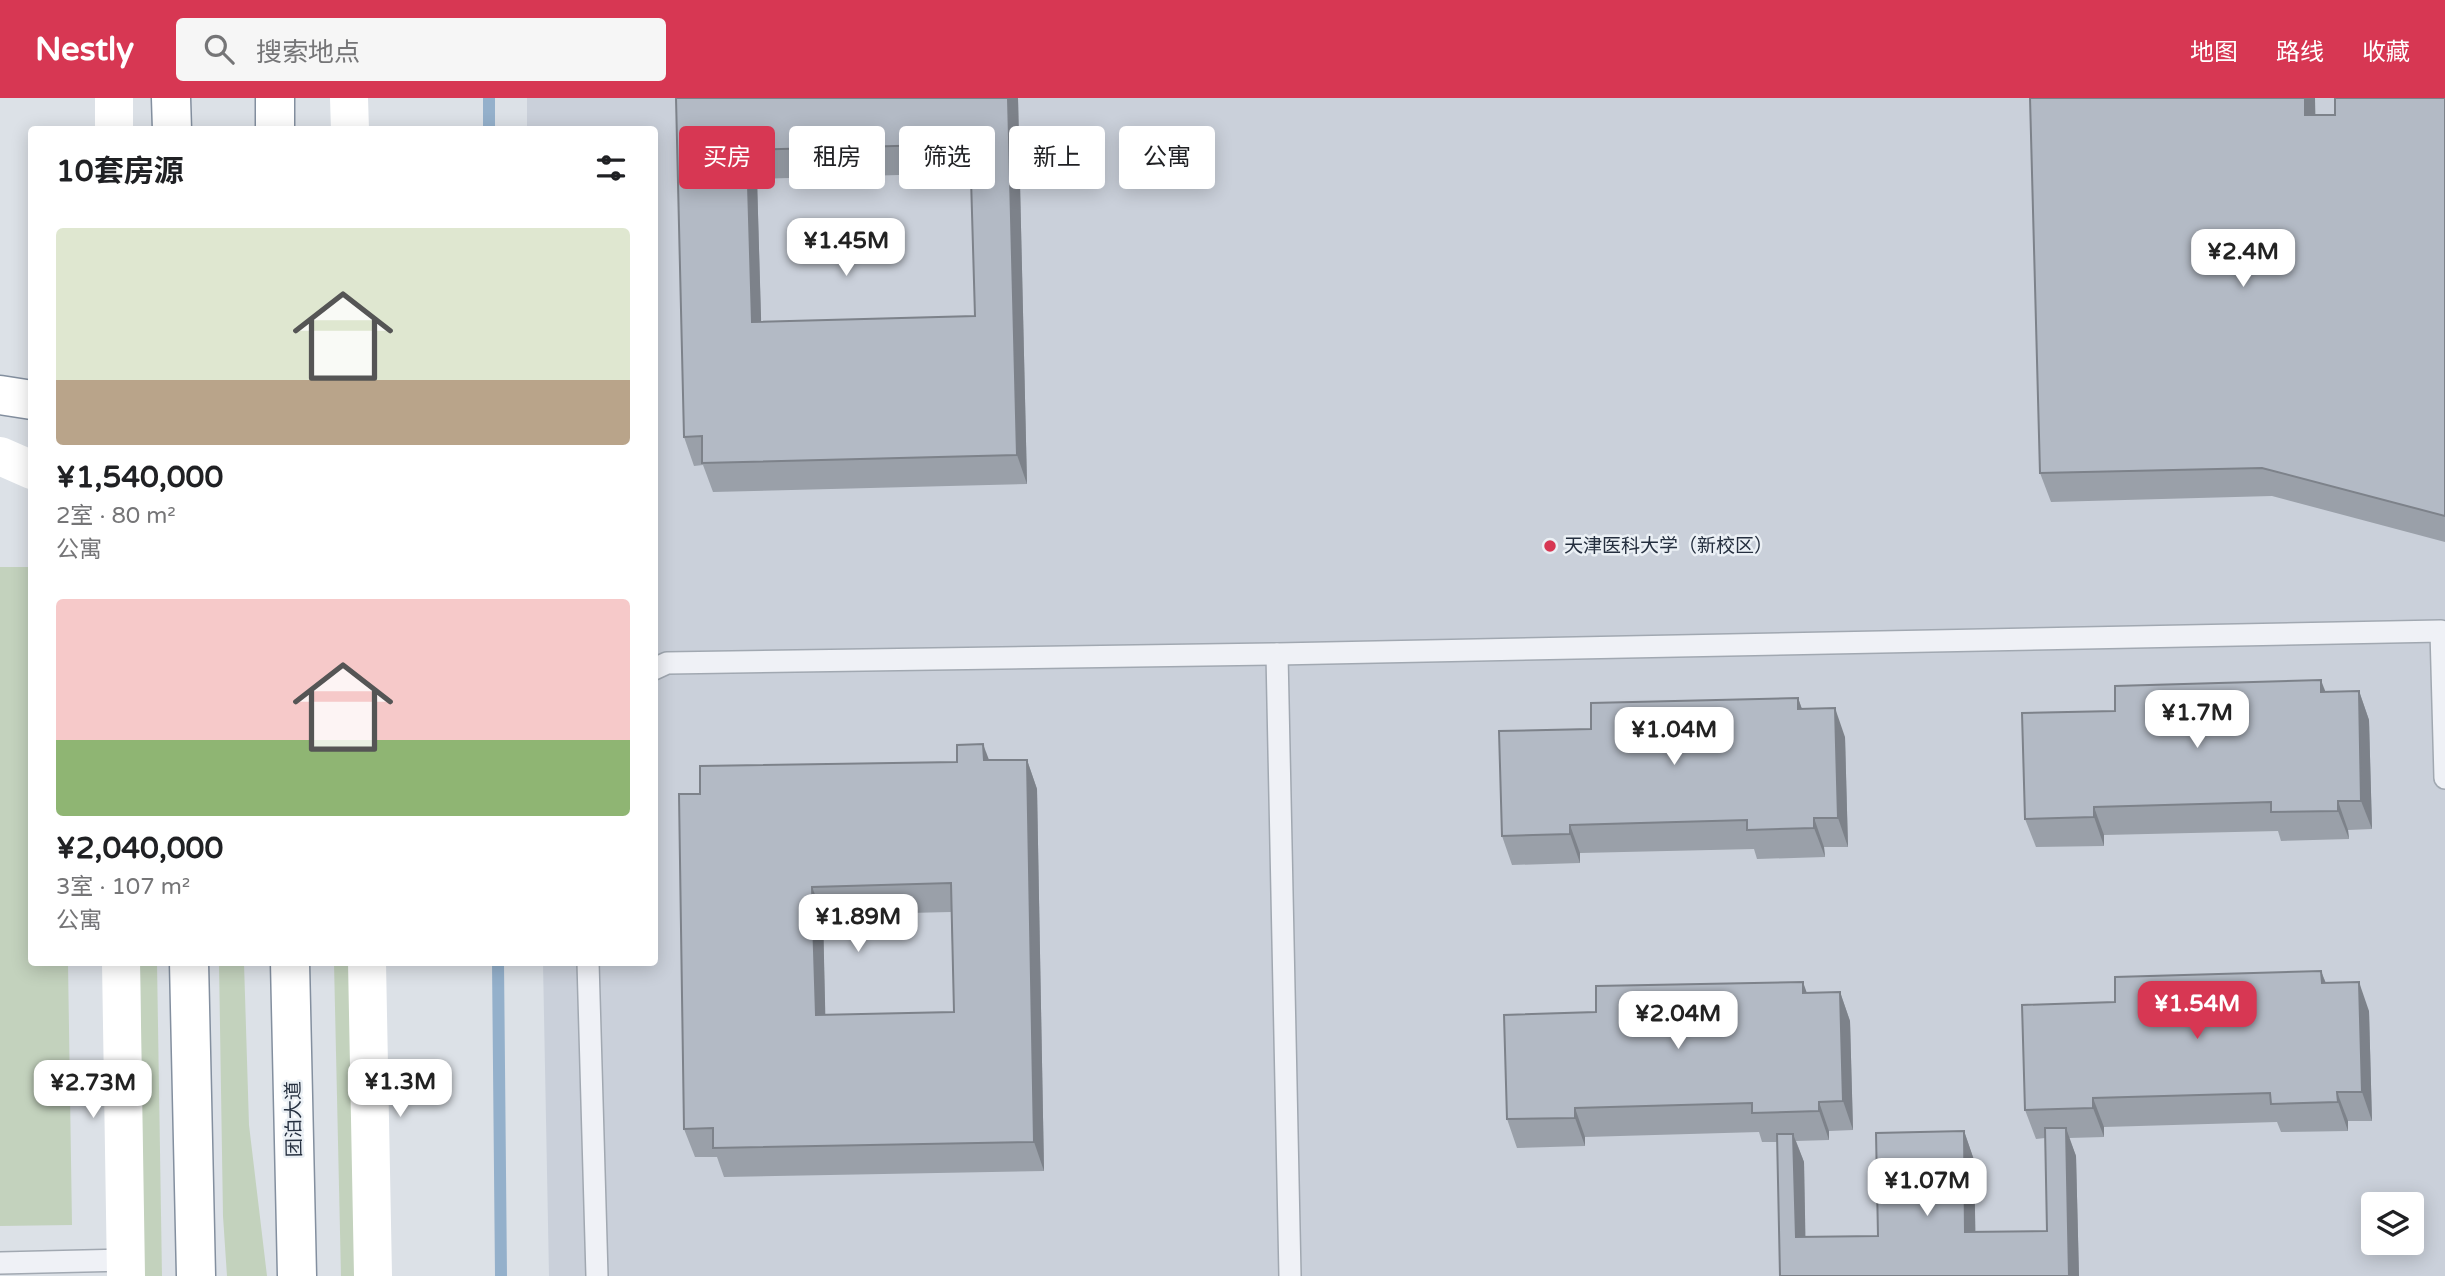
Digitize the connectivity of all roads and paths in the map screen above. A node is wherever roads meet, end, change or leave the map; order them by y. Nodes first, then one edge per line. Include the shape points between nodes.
1 (114, 98) edge
2 (172, 98) edge
3 (275, 98) edge
4 (349, 98) edge
5 (114, 126) edge
6 (172, 126) edge
7 (275, 126) edge
8 (350, 126) edge
9 (28, 387) edge
10 (0, 388) edge
11 (0, 395) edge
12 (28, 399) edge
13 (0, 441) edge
14 (28, 441) edge
15 (0, 456) edge
16 (28, 468) edge
17 (1277, 654) junction
18 (658, 667) edge
19 (2445, 778) edge
20 (121, 966) edge
21 (189, 966) edge
22 (290, 966) edge
23 (367, 966) edge
24 (588, 966) edge
25 (0, 1263) edge
26 (126, 1268) edge
27 (196, 1276) edge
28 (297, 1276) edge
29 (373, 1276) edge
30 (597, 1276) edge
31 (1290, 1276) edge

1 - 5 main road
2 - 6 main road
3 - 7 main road
4 - 8 main road
9 - 10 main road
11 - 12 main road
13 - 14 main road
15 - 16 main road
17 - 18 lane via 667,663
17 - 19 lane via 2441,631
17 - 31 lane
20 - 26 main road
21 - 27 main road
22 - 28 main road, 团泊大道
23 - 29 main road
24 - 30 lane
25 - 26 lane

